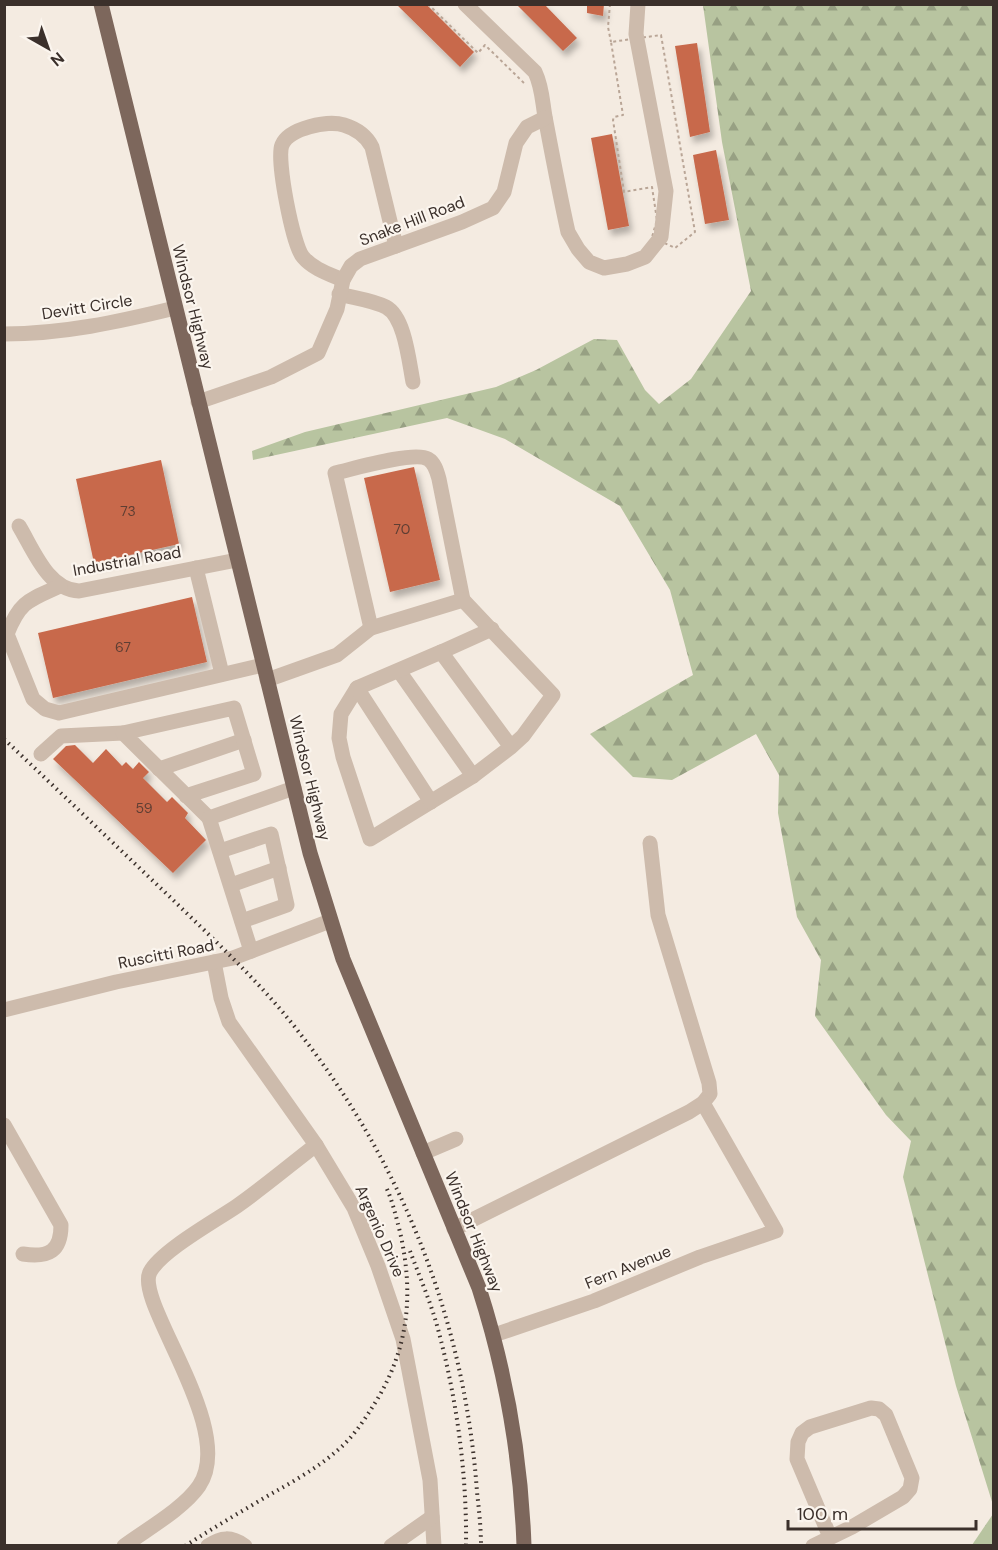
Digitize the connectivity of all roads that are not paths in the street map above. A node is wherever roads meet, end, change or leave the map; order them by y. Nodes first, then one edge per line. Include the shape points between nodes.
1 (101, 4) edge
2 (465, 4) edge
3 (638, 4) edge
4 (545, 118) junction
5 (396, 246) junction
6 (341, 287) junction
7 (175, 308) junction
8 (4, 334) edge
9 (413, 382) dead end
10 (198, 402) junction
11 (19, 526) dead end
12 (237, 560) junction
13 (196, 568) junction
14 (60, 586) junction
15 (463, 600) junction
16 (371, 628) junction
17 (492, 629) junction
18 (441, 652) junction
19 (263, 665) junction
20 (399, 671) junction
21 (222, 674) junction
22 (267, 680) junction
23 (357, 688) junction
24 (123, 733) junction
25 (244, 740) junction
26 (511, 747) junction
27 (41, 754) dead end
28 (159, 769) junction
29 (473, 776) junction
30 (294, 788) junction
31 (186, 796) junction
32 (431, 802) junction
33 (210, 818) junction
34 (650, 843) dead end
35 (220, 851) junction
36 (279, 868) junction
37 (231, 885) junction
38 (242, 921) junction
39 (330, 921) junction
40 (251, 951) junction
41 (214, 962) junction
42 (4, 1010) edge
43 (703, 1103) junction
44 (4, 1125) edge
45 (456, 1139) dead end
46 (316, 1145) junction
47 (423, 1153) junction
48 (454, 1229) junction
49 (23, 1254) dead end
50 (494, 1335) junction
51 (432, 1517) junction
52 (830, 1537) junction
53 (124, 1545) edge
54 (207, 1545) edge
55 (245, 1545) edge
56 (391, 1545) edge
57 (434, 1545) edge
58 (524, 1545) edge
59 (813, 1545) edge

1 - 7 main road, Windsor Highway
2 - 4 street via 536,74 544,96
3 - 4 street via 636,34 666,191 660,237 645,257 604,268 589,262 578,249 568,232
4 - 5 street, Snake Hill Road via 527,127 516,143 504,192 493,208
5 - 6 street, Snake Hill Road via 360,259 346,273
5 - 6 street via 372,147 360,131 340,124 296,131 287,137 279,155 280,168 296,242 309,263
6 - 9 street via 388,308 394,315 404,335
6 - 10 street, Snake Hill Road via 337,309 318,353 271,377
7 - 8 street, Devitt Circle via 88,328
7 - 10 main road, Windsor Highway
10 - 12 main road, Windsor Highway
11 - 14 street, Industrial Road via 43,567
12 - 13 street, Industrial Road
12 - 19 main road, Windsor Highway
13 - 14 street, Industrial Road via 79,591
13 - 21 street
14 - 21 street via 27,600 14,616 7,634 33,699 45,709 59,713
15 - 16 street
15 - 16 street via 440,479 433,463 426,457 411,456 335,472
15 - 17 street
16 - 22 street via 337,655
17 - 18 street
17 - 26 street via 553,695 524,736
18 - 20 street
18 - 26 street
19 - 21 street
19 - 22 main road, Windsor Highway
20 - 23 street
20 - 29 street
22 - 30 main road, Windsor Highway
23 - 32 street
23 - 32 street via 341,714 339,738 370,839
24 - 25 street via 234,708
24 - 27 street via 60,736
24 - 28 street
25 - 28 street
25 - 31 street via 254,774
26 - 29 street
28 - 31 street
29 - 32 street
30 - 33 street
30 - 39 main road, Windsor Highway
31 - 33 street
33 - 35 street
34 - 43 street via 658,915 709,1083 710,1094
35 - 36 street via 271,834
35 - 37 street
36 - 37 street
36 - 38 street via 287,904
37 - 38 street
38 - 40 street
39 - 40 street, Ruscitti Road
39 - 47 main road, Windsor Highway
40 - 41 street, Ruscitti Road
41 - 42 street, Ruscitti Road
41 - 46 street, Argenio Drive via 229,1022
43 - 48 street
43 - 50 street, Fern Avenue via 776,1231
44 - 49 street via 61,1225 61,1239 49,1253
45 - 47 street
46 - 51 street, Argenio Drive via 354,1208 403,1338 430,1480
46 - 53 street via 160,1258 150,1272 149,1293 199,1410 206,1465 198,1487 179,1506
47 - 48 main road, Windsor Highway
48 - 50 main road, Windsor Highway
50 - 58 main road, Windsor Highway via 514,1437
51 - 56 street
51 - 57 street, Argenio Drive
52 - 52 street via 903,1497 910,1489 912,1478 886,1415 879,1409 810,1427 798,1442 797,1459
52 - 59 street
54 - 55 street via 229,1538

